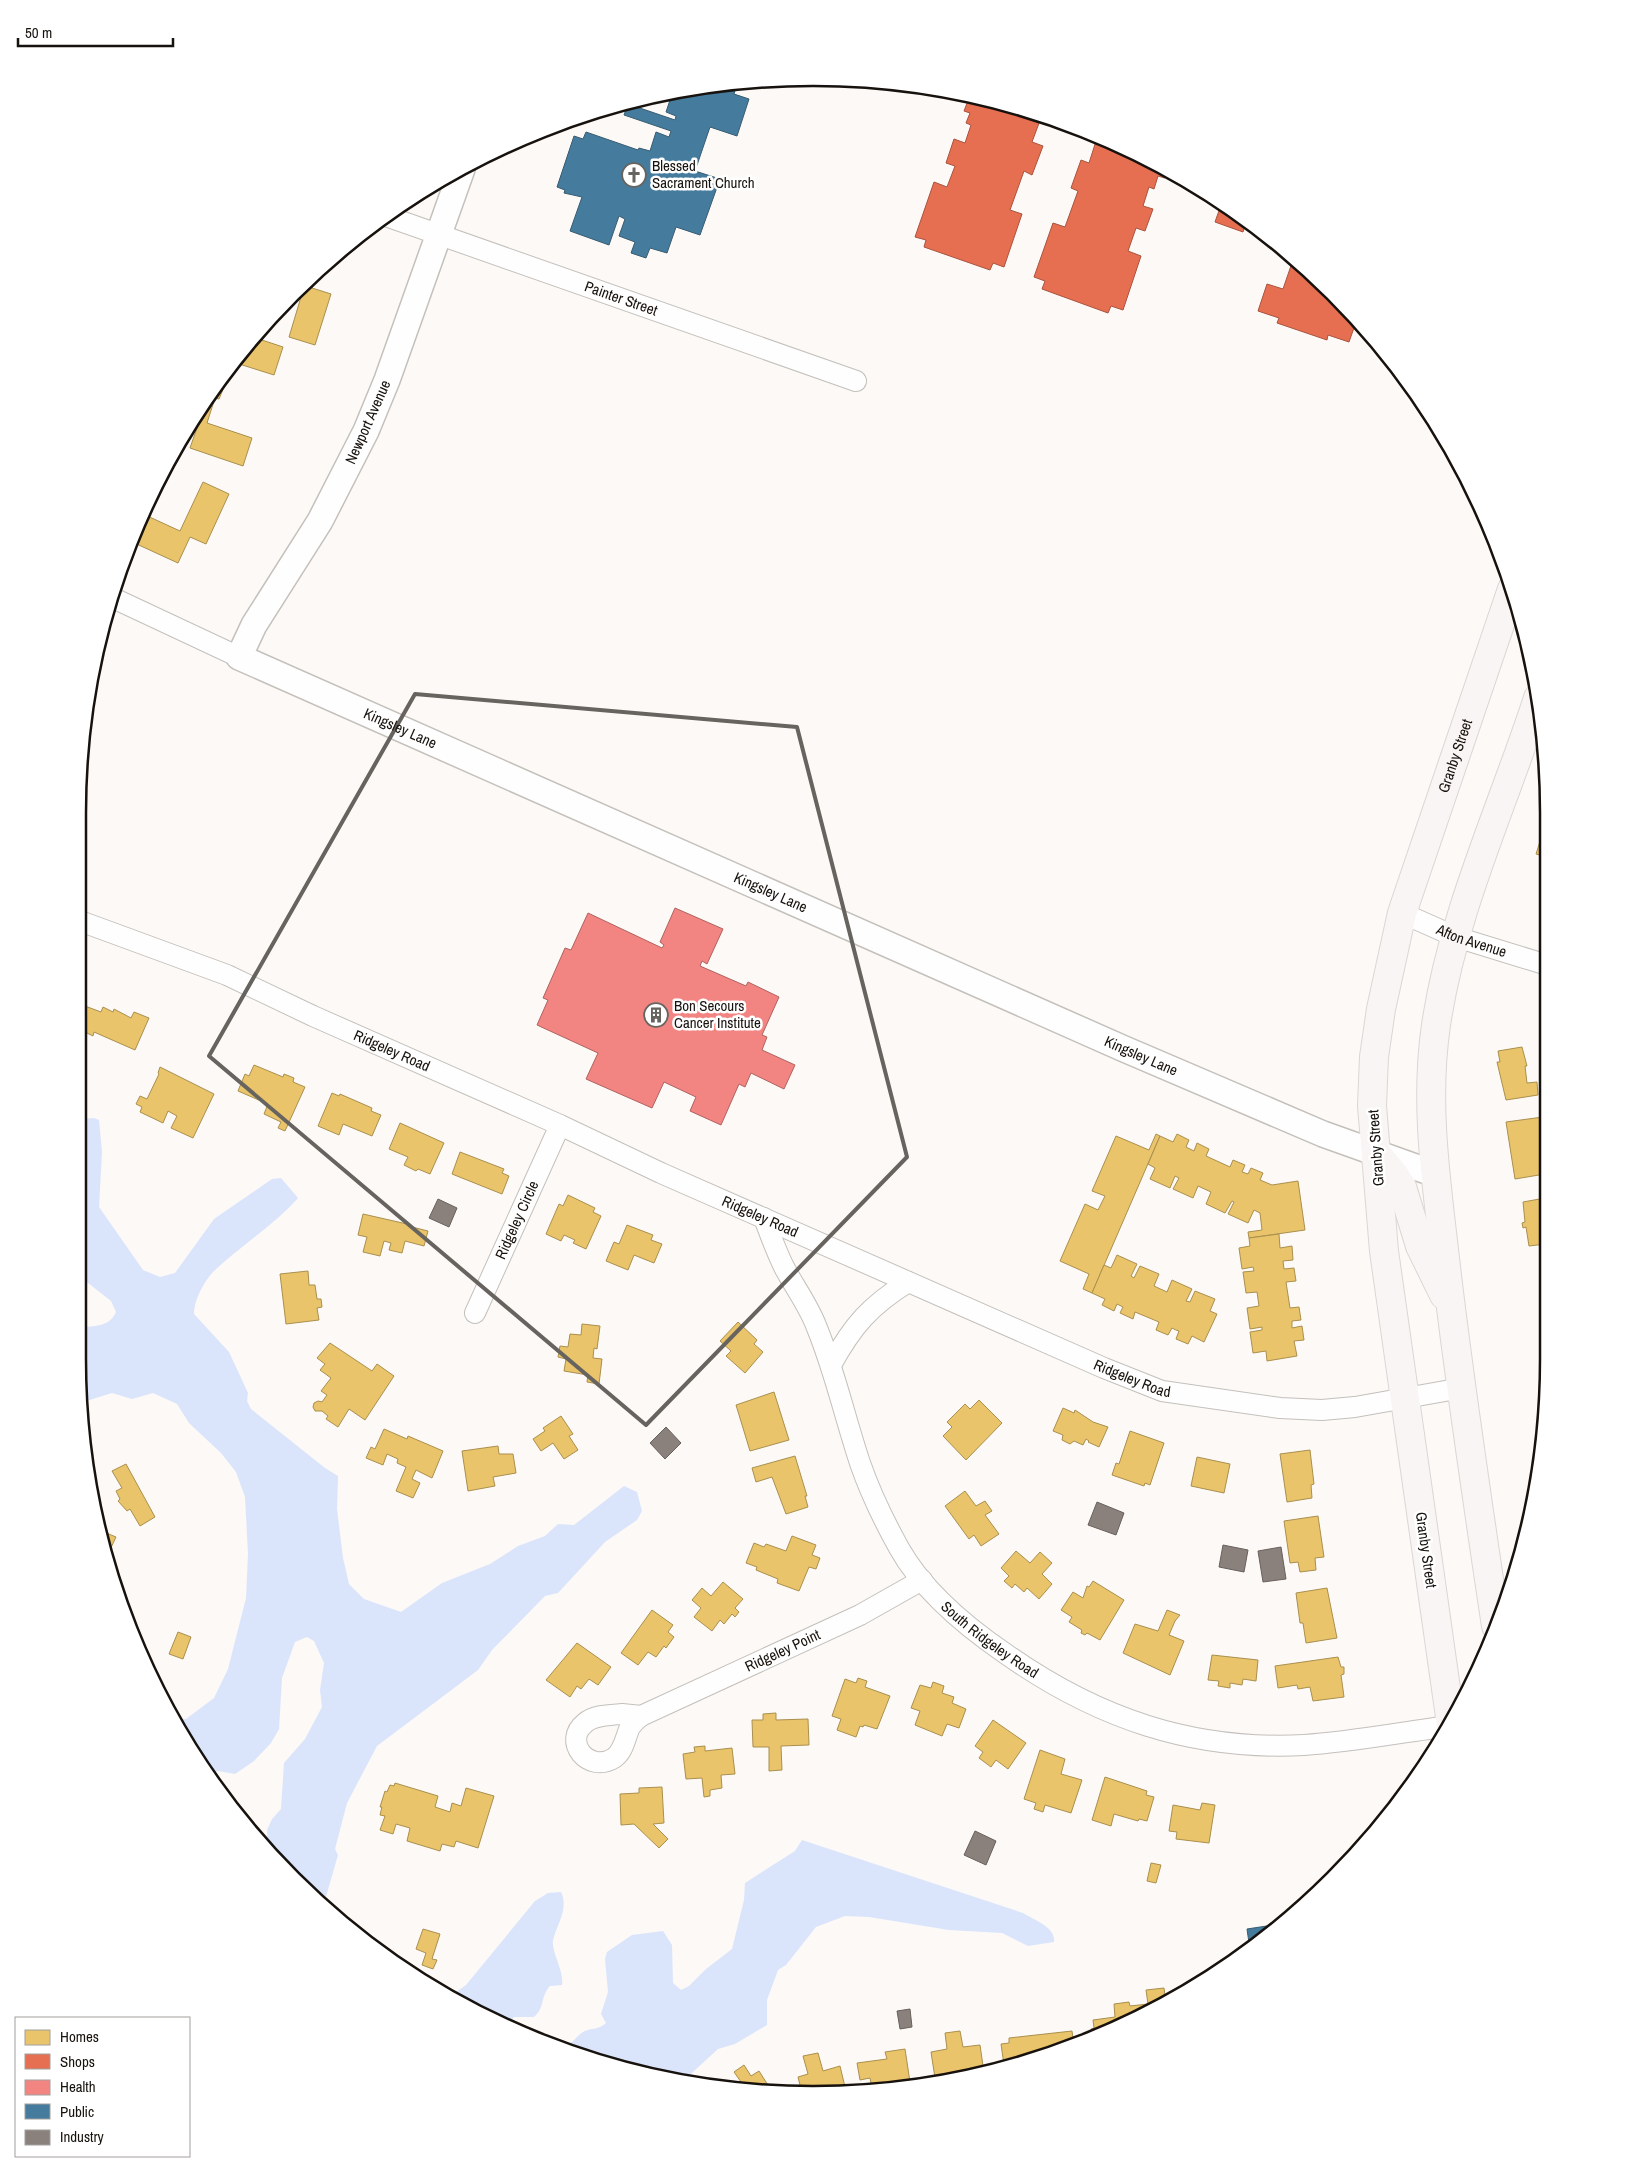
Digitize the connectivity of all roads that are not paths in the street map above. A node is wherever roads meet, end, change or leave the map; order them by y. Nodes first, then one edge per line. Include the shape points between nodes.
1 (458, 179) edge
2 (395, 219) edge
3 (440, 234) junction
4 (856, 381) dead end
5 (118, 600) edge
6 (1508, 601) edge
7 (239, 657) junction
8 (1534, 716) edge
9 (1402, 913) junction
10 (86, 923) edge
11 (1456, 937) junction
12 (1540, 963) edge
13 (560, 1125) junction
14 (1376, 1153) junction
15 (1435, 1174) junction
16 (764, 1218) junction
17 (908, 1282) junction
18 (1451, 1310) junction
19 (475, 1313) dead end
20 (831, 1365) junction
21 (1462, 1388) junction
22 (1405, 1398) junction
23 (922, 1580) junction
24 (1494, 1611) edge
25 (1449, 1710) edge
26 (641, 1716) dead end
27 (1439, 1727) edge

1 - 3 street, Newport Avenue
2 - 3 street, Painter Street
3 - 4 street, Painter Street
3 - 7 street, Newport Avenue via 366,431 320,521 254,625
5 - 7 street, Kingsley Lane
6 - 9 main road, Granby Street
7 - 14 street, Kingsley Lane via 1122,1048 1322,1134
8 - 11 main road via 1491,825
9 - 11 street, Afton Avenue
9 - 14 main road, Granby Street via 1374,1057 1372,1106
10 - 13 street, Ridgeley Road via 227,975
11 - 12 street, Afton Avenue
11 - 15 main road via 1436,1024 1431,1072 1430,1122
13 - 16 street, Ridgeley Road
13 - 19 street, Ridgeley Circle
14 - 15 street, Kingsley Lane
14 - 18 main road via 1402,1187 1420,1246
14 - 22 main road, Granby Street via 1384,1251
15 - 18 main road
16 - 17 street, Ridgeley Road
16 - 20 street, South Ridgeley Road via 785,1268 816,1325
17 - 20 street via 864,1315
17 - 22 street, Ridgeley Road via 1162,1391 1280,1408 1322,1410
18 - 21 main road
20 - 23 street, South Ridgeley Road via 861,1466 900,1551
21 - 22 street, Ridgeley Road
21 - 24 main road
22 - 25 main road, Granby Street
23 - 26 street, Ridgeley Point via 860,1615
23 - 27 street, South Ridgeley Road via 949,1609 1036,1675 1080,1700 1164,1732 1211,1741 1298,1745

